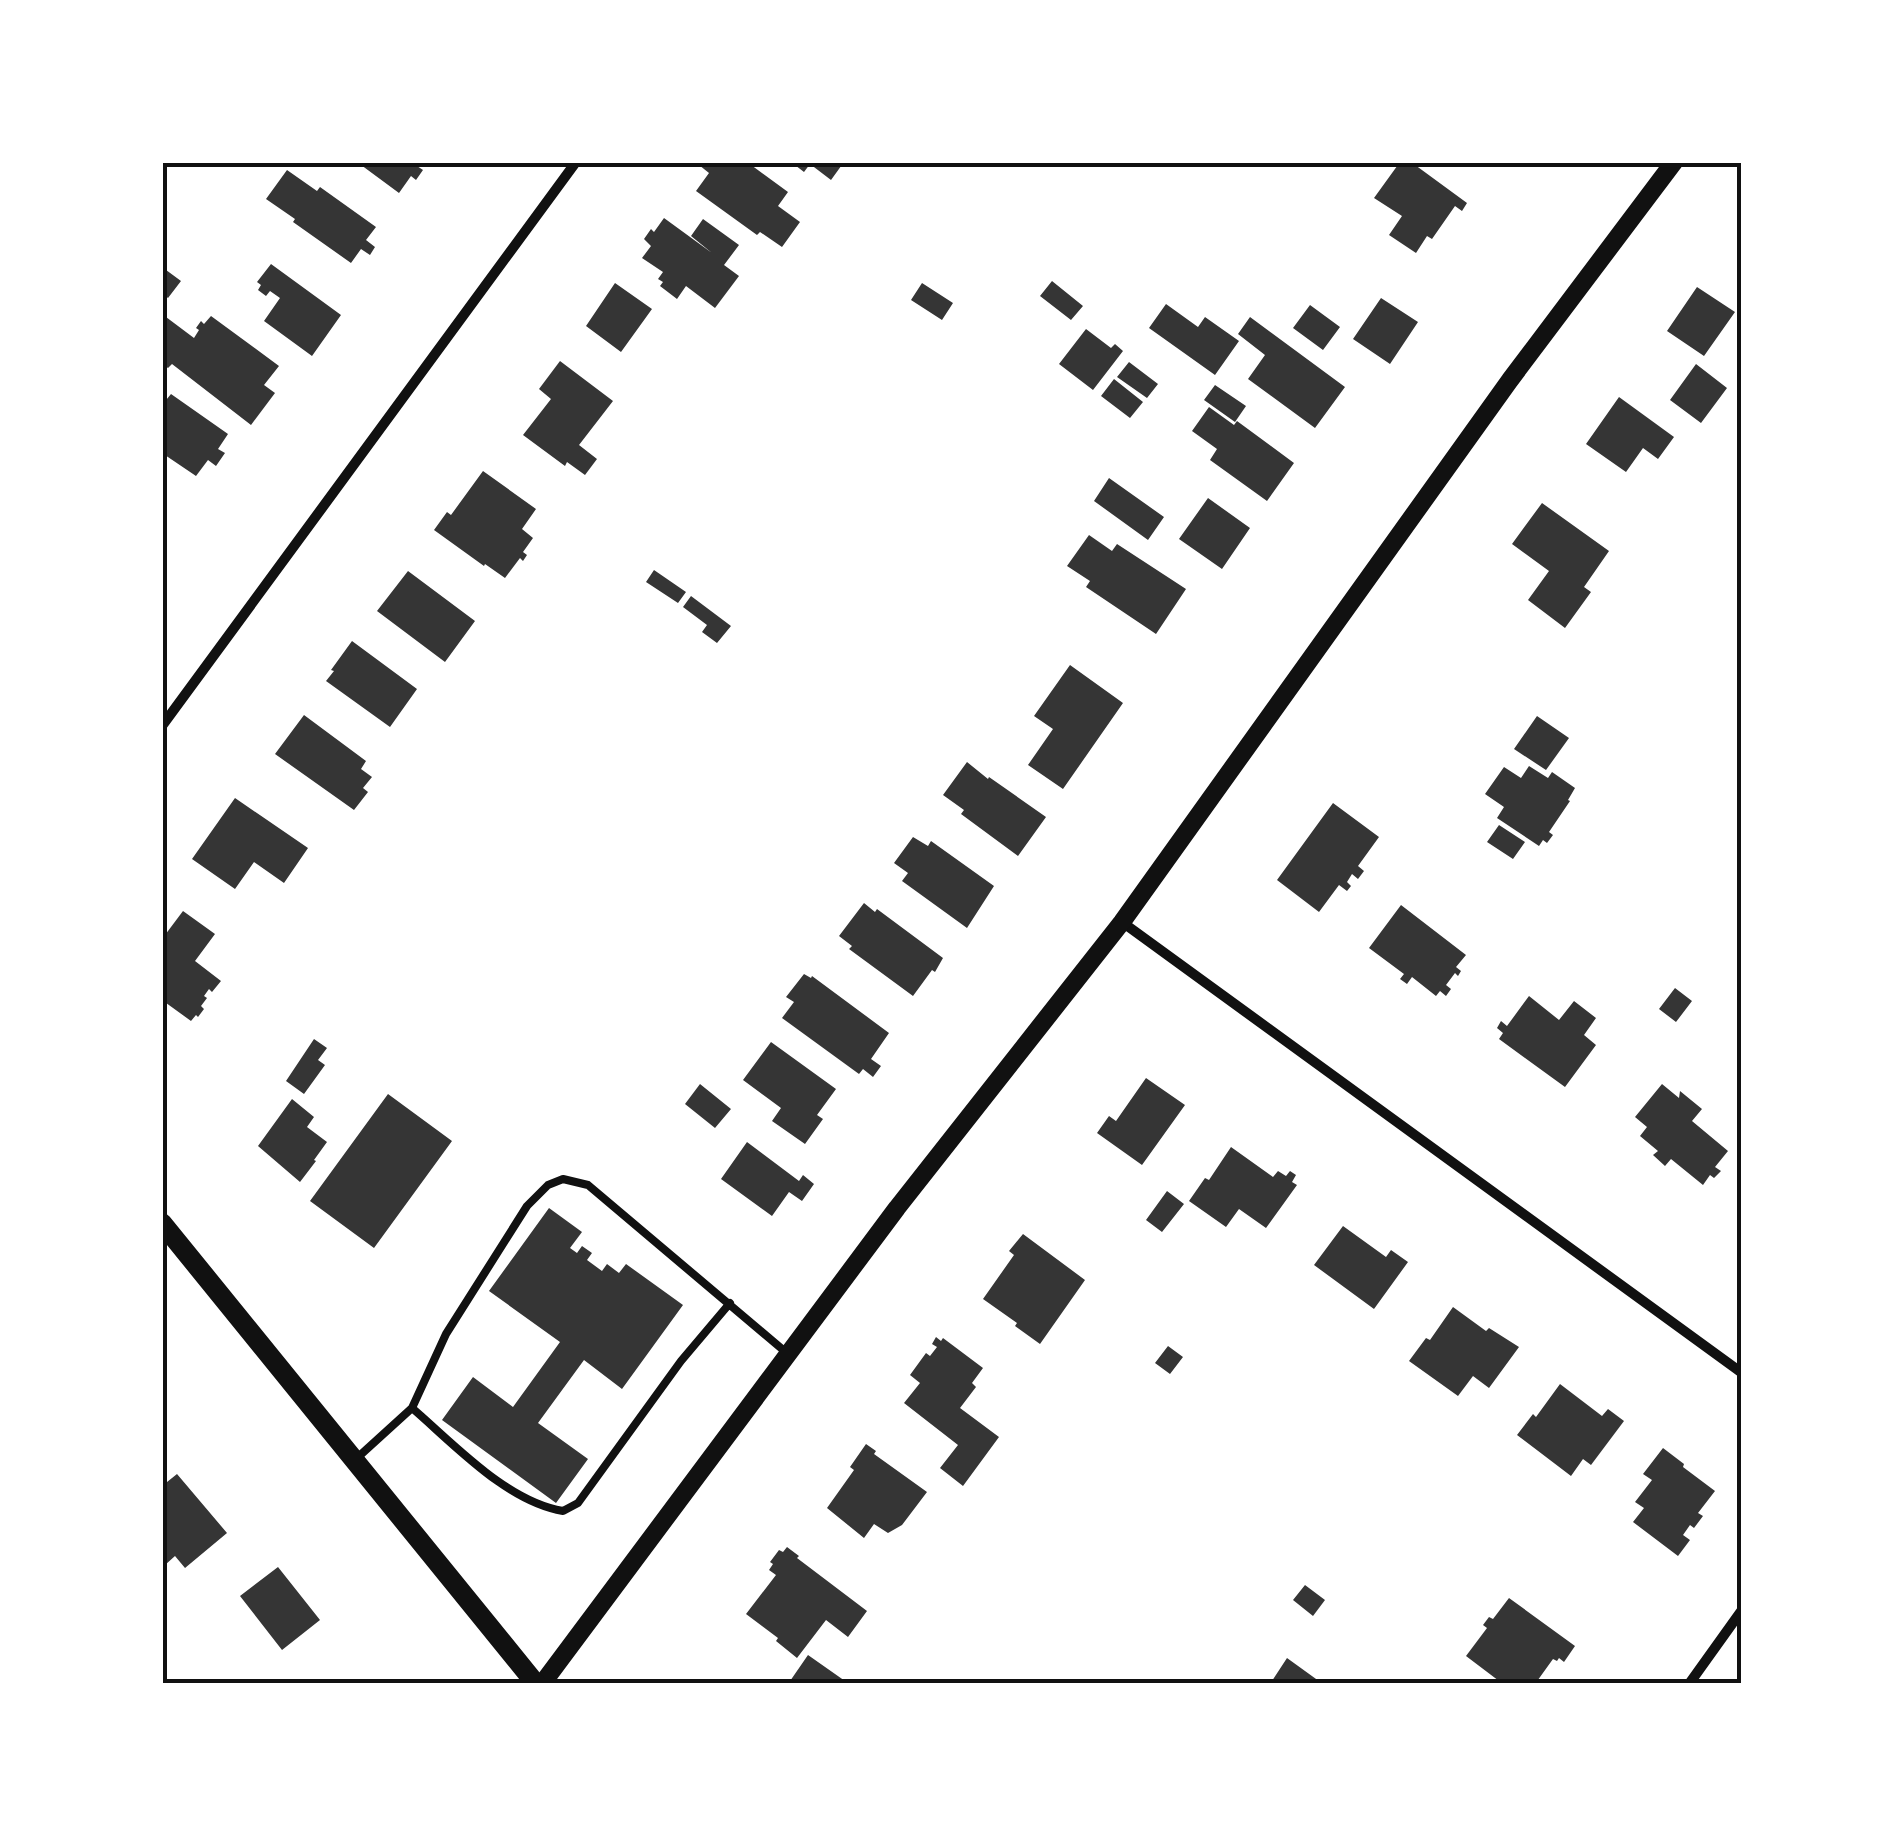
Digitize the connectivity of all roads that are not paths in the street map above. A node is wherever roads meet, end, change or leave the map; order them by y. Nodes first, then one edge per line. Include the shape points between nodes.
1 (576, 162) edge
2 (1674, 162) edge
3 (162, 726) edge
4 (1122, 922) junction
5 (162, 1223) edge
6 (730, 1303) junction
7 (788, 1354) junction
8 (1742, 1373) edge
9 (412, 1408) junction
10 (355, 1460) junction
11 (1742, 1610) edge
12 (539, 1684) edge
13 (1689, 1684) edge

1 - 3 street
2 - 4 street
4 - 7 street
4 - 8 street
5 - 10 main road
6 - 7 lane
6 - 9 lane via 578,1503 563,1511 516,1493
6 - 9 lane via 588,1185 563,1179 527,1206 446,1334
7 - 12 street
9 - 10 lane
10 - 12 main road
11 - 13 street

